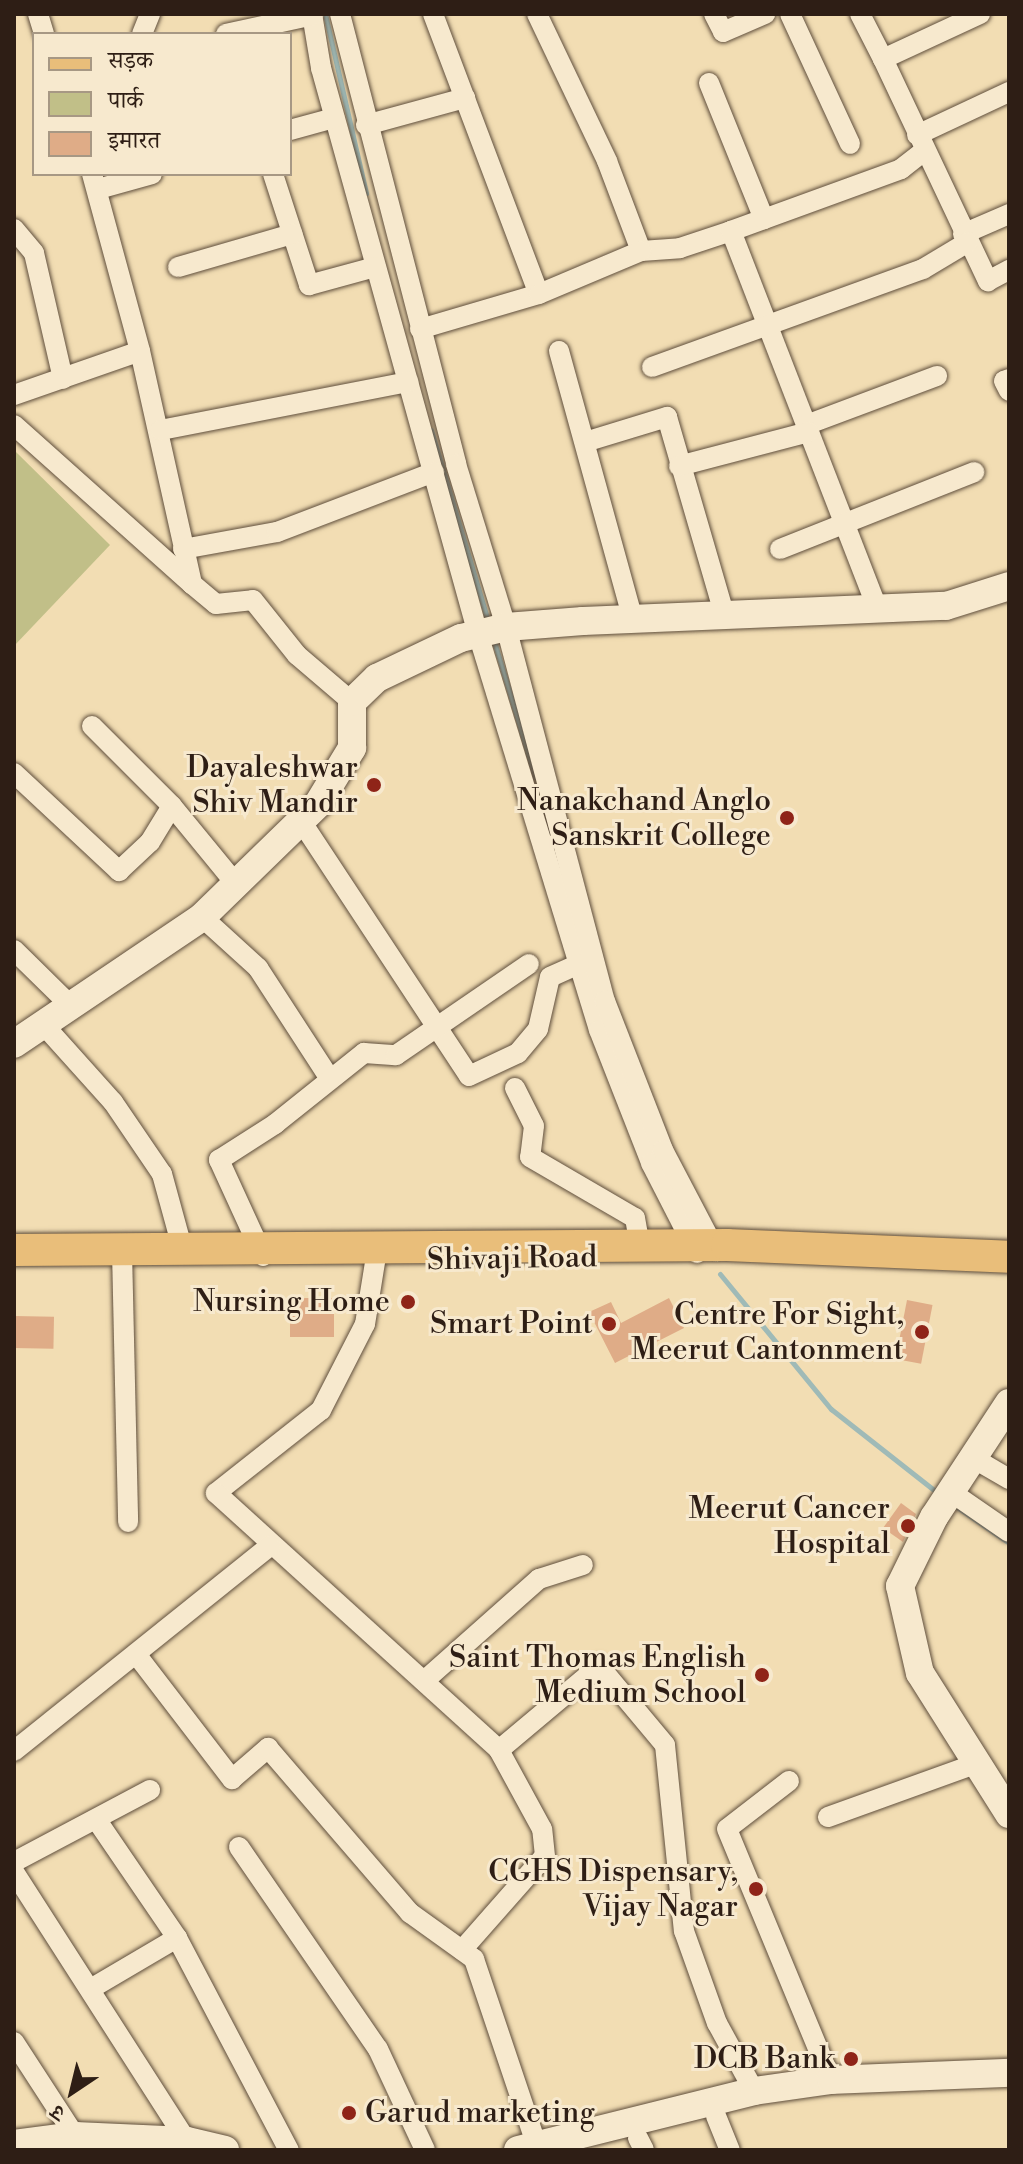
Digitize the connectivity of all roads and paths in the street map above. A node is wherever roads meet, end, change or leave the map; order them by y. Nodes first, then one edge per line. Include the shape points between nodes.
1 (312, 14) edge
2 (340, 14) edge
3 (433, 14) edge
4 (537, 14) edge
5 (714, 14) edge
6 (765, 14) edge
7 (790, 14) edge
8 (860, 14) edge
9 (980, 14) edge
10 (235, 32) edge
11 (883, 59) junction
12 (709, 83) dead end
13 (1009, 92) edge
14 (465, 98) junction
15 (334, 118) junction
16 (366, 125) junction
17 (292, 129) edge
18 (920, 143) junction
19 (850, 144) dead end
20 (136, 176) edge
21 (274, 176) edge
22 (95, 181) edge
23 (1009, 214) edge
24 (764, 219) junction
25 (14, 229) edge
26 (731, 231) junction
27 (292, 234) junction
28 (965, 238) junction
29 (641, 251) junction
30 (178, 267) dead end
31 (375, 267) junction
32 (1009, 270) edge
33 (539, 294) junction
34 (420, 329) junction
35 (767, 329) junction
36 (140, 351) junction
37 (559, 351) dead end
38 (652, 367) dead end
39 (937, 376) dead end
40 (63, 379) junction
41 (1009, 379) edge
42 (408, 382) junction
43 (1009, 391) edge
44 (14, 395) edge
45 (14, 425) edge
46 (808, 428) junction
47 (161, 430) junction
48 (585, 442) junction
49 (679, 466) junction
50 (434, 472) junction
51 (974, 472) dead end
52 (846, 522) junction
53 (183, 549) junction
54 (780, 549) dead end
55 (192, 584) junction
56 (1009, 586) edge
57 (878, 610) junction
58 (725, 616) junction
59 (633, 619) junction
60 (491, 631) junction
61 (352, 702) junction
62 (92, 726) dead end
63 (14, 773) edge
64 (172, 806) junction
65 (301, 821) junction
66 (236, 884) junction
67 (202, 917) junction
68 (14, 950) edge
69 (529, 964) dead end
70 (579, 964) junction
71 (73, 1008) junction
72 (42, 1023) junction
73 (439, 1025) junction
74 (14, 1044) edge
75 (330, 1079) junction
76 (515, 1088) dead end
77 (640, 1246) junction
78 (14, 1250) edge
79 (706, 1250) junction
80 (183, 1251) junction
81 (377, 1256) junction
82 (122, 1257) junction
83 (263, 1257) junction
84 (1009, 1257) edge
85 (14, 1263) edge
86 (1009, 1266) edge
87 (1009, 1403) edge
88 (973, 1458) junction
89 (1009, 1479) edge
90 (944, 1501) junction
91 (128, 1522) dead end
92 (1009, 1532) edge
93 (270, 1546) junction
94 (583, 1565) dead end
95 (136, 1654) junction
96 (424, 1681) junction
97 (499, 1750) junction
98 (14, 1751) edge
99 (975, 1764) junction
100 (789, 1781) dead end
101 (150, 1790) dead end
102 (1009, 1814) edge
103 (828, 1817) dead end
104 (98, 1822) junction
105 (239, 1847) dead end
106 (14, 1862) edge
107 (14, 1872) edge
108 (177, 1938) junction
109 (462, 1950) junction
110 (92, 1988) junction
111 (14, 2042) edge
112 (1009, 2073) edge
113 (831, 2080) junction
114 (1009, 2086) edge
115 (754, 2091) junction
116 (716, 2116) junction
117 (75, 2136) junction
118 (187, 2141) junction
119 (14, 2144) edge
120 (641, 2144) edge
121 (528, 2148) edge
122 (225, 2150) edge
123 (289, 2150) edge
124 (425, 2150) edge
125 (589, 2150) edge
126 (730, 2150) edge

1 - 10 street
1 - 15 street
2 - 16 street
3 - 14 street
4 - 29 street via 607,161
5 - 6 street via 723,32
7 - 19 street
8 - 11 street
9 - 11 street
11 - 18 street
12 - 24 street
13 - 18 street
14 - 16 street
14 - 33 street
15 - 17 street
15 - 31 street
16 - 34 street
18 - 24 street via 901,169
18 - 28 street
20 - 22 street
21 - 27 street
22 - 36 street
23 - 28 street
24 - 26 street
25 - 40 street via 34,253
26 - 29 street via 680,248
26 - 35 street
27 - 30 street
27 - 31 street via 309,285
28 - 32 street via 988,281
28 - 35 street via 923,269
29 - 33 street
31 - 42 street
33 - 34 street
34 - 60 street
35 - 38 street
35 - 46 street
36 - 40 street
36 - 47 street
37 - 48 street
39 - 46 street
40 - 44 street
41 - 43 street via 1004,381
42 - 47 street
42 - 50 street
45 - 55 street
46 - 49 street
46 - 52 street
47 - 53 street
48 - 49 street via 667,417
48 - 59 street via 595,495
49 - 58 street
50 - 53 street via 277,532
50 - 60 street
51 - 52 street
52 - 54 street
52 - 57 street
53 - 55 street
55 - 61 street via 216,604 253,600 297,655
56 - 57 street via 946,606
57 - 58 street
58 - 59 street
59 - 60 street
60 - 61 street via 377,678
60 - 70 street
60 - 79 street via 605,1001
61 - 65 street via 352,748 318,804
62 - 64 street
63 - 64 street via 119,871 150,842
64 - 66 street
65 - 66 street
65 - 73 street
66 - 67 street
67 - 71 street
67 - 75 street via 258,968
68 - 71 street
69 - 73 street
70 - 73 street via 550,977 538,1029 518,1053 469,1076
70 - 79 street via 626,1105
71 - 72 street
72 - 74 street
72 - 80 street via 113,1102 162,1174
73 - 75 street via 396,1055 364,1053
75 - 83 street via 219,1160
76 - 77 street via 534,1126 530,1157 635,1218
77 - 79 main road
77 - 81 main road
78 - 82 main road
79 - 81 main road, Shivaji Road
79 - 84 main road
79 - 86 main road, Shivaji Road
80 - 82 main road
80 - 83 main road
81 - 83 main road, Shivaji Road
81 - 93 street via 365,1324 321,1410 216,1493
82 - 83 main road, Shivaji Road
82 - 85 main road, Shivaji Road
82 - 91 street
87 - 88 street
88 - 89 street
88 - 90 street
90 - 92 street
90 - 99 street via 900,1586 920,1673
93 - 95 street
93 - 96 street
94 - 96 street via 539,1579
95 - 98 street
95 - 109 street via 232,1779 268,1748 410,1913
96 - 97 street
97 - 109 street via 542,1829 545,1856
97 - 115 street via 599,1666 665,1745 684,1931 717,2023
99 - 102 street
99 - 103 street
100 - 113 street via 727,1829
101 - 104 street
104 - 106 street
104 - 108 street
105 - 124 street via 378,2049
107 - 110 street
108 - 110 street
108 - 123 street
109 - 121 street via 474,1959
110 - 118 street
111 - 117 street
112 - 113 street
113 - 115 street
114 - 116 street via 933,2088
115 - 121 street
116 - 120 street
116 - 126 street
117 - 118 street
117 - 119 street
118 - 122 street
120 - 125 street

